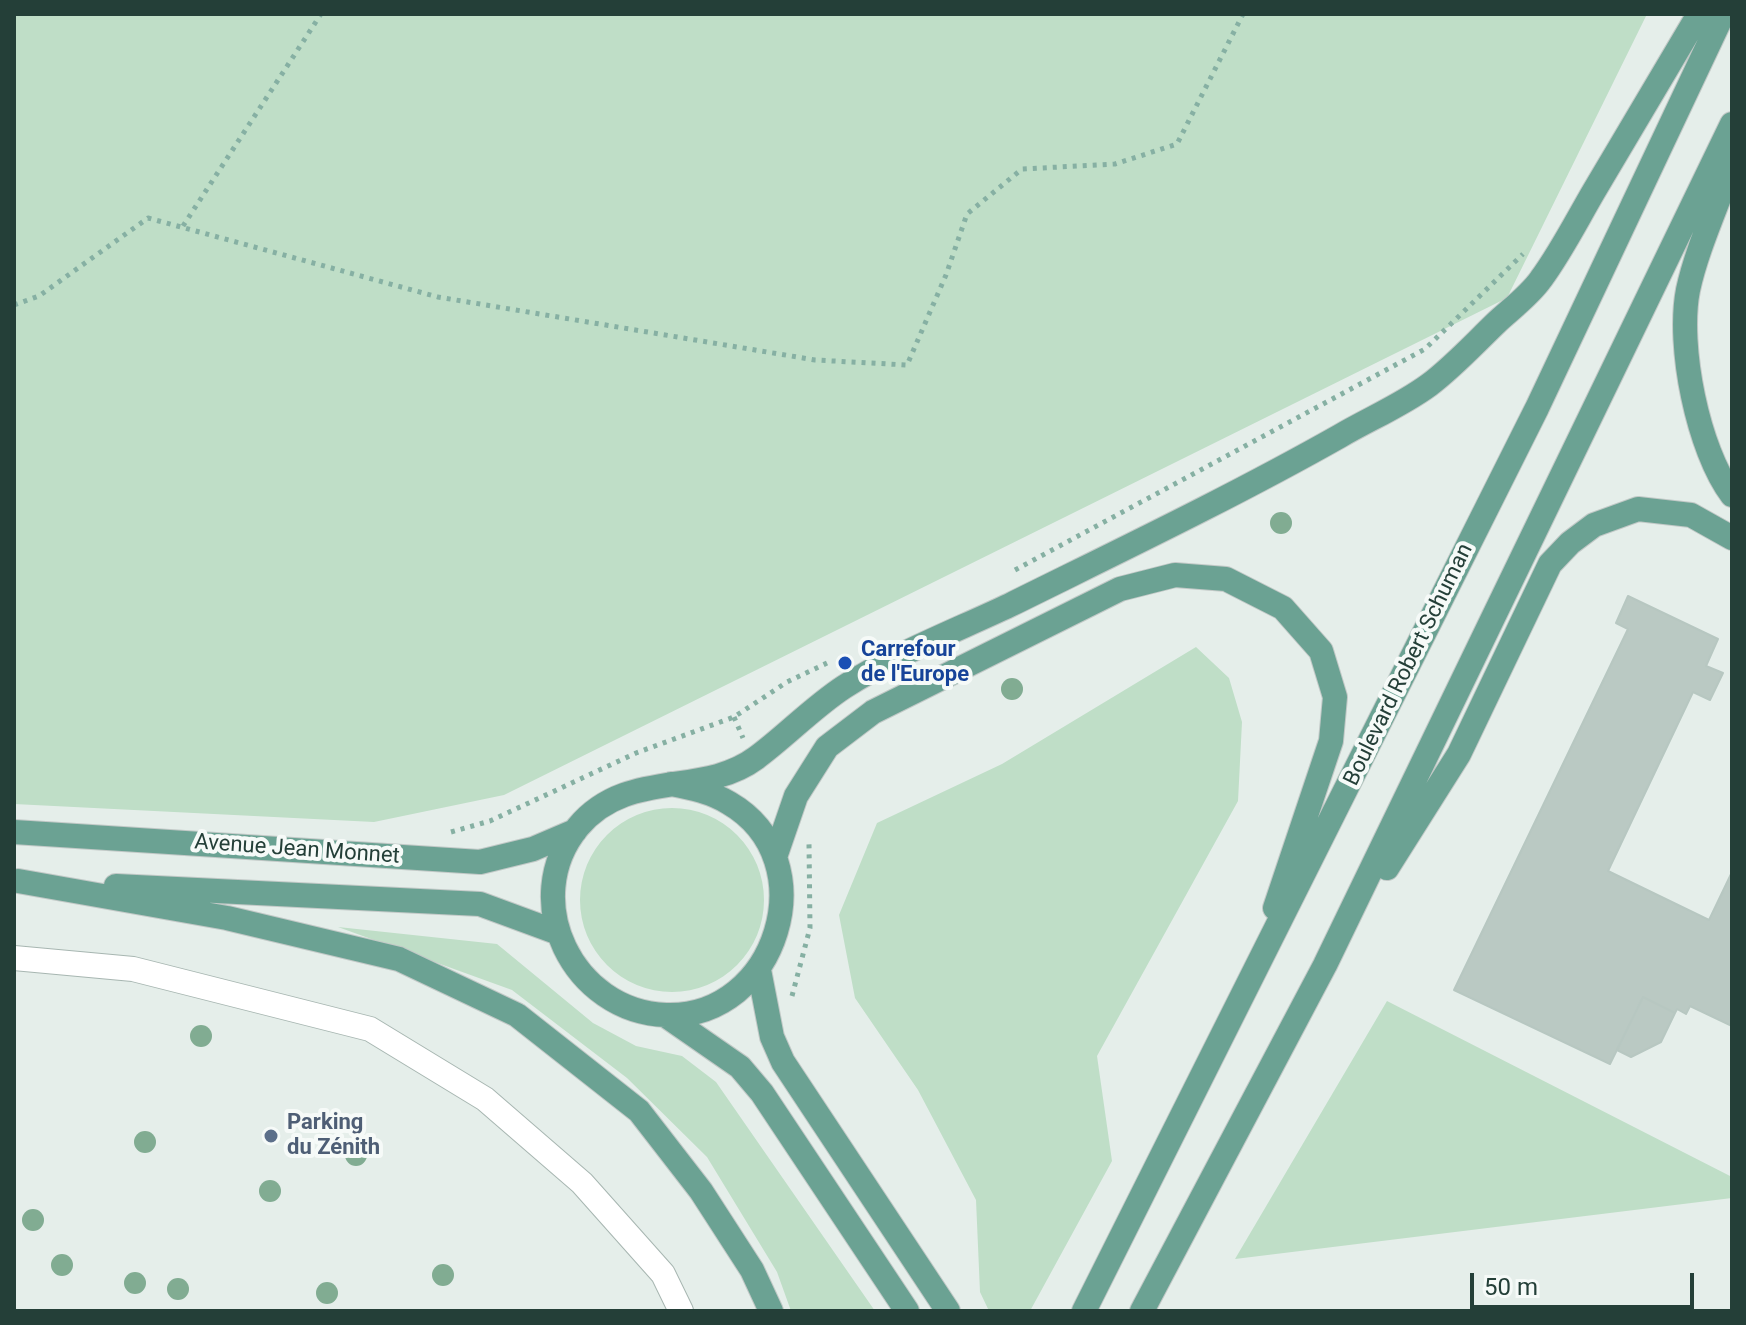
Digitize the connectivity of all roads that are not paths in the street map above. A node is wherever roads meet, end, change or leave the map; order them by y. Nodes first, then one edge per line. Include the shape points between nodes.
1 (1699, 14) edge
2 (1723, 14) edge
3 (1732, 124) edge
4 (1732, 163) edge
5 (1732, 495) edge
6 (1732, 538) edge
7 (671, 784) junction
8 (575, 831) junction
9 (14, 832) edge
10 (775, 857) junction
11 (16, 881) edge
12 (556, 932) junction
13 (14, 958) edge
14 (1325, 965) junction
15 (759, 970) junction
16 (1246, 994) junction
17 (665, 1015) junction
18 (681, 1311) edge
19 (771, 1311) edge
20 (907, 1311) edge
21 (948, 1311) edge
22 (1084, 1311) edge
23 (1142, 1311) edge

1 - 7 main road via 1540,282 1429,385 1237,494 855,681 783,732 753,761
2 - 16 main road, Boulevard Robert Schuman via 1537,408
3 - 14 main road
4 - 5 main road via 1688,291 1686,353 1695,413
6 - 14 main road via 1691,515 1638,509 1594,525 1570,543 1550,564 1459,754
7 - 8 main road via 617,796
7 - 10 main road via 704,790 734,805 758,828
8 - 9 main road, Avenue Jean Monnet via 533,849 480,862
8 - 12 main road via 558,862
10 - 15 main road via 782,915
10 - 16 main road via 796,796 827,747 873,712 1120,589 1175,575 1226,579 1283,608 1321,651 1335,697 1331,741
11 - 12 main road, Avenue Jean Monnet via 480,904
11 - 19 main road via 227,918 399,959 517,1015 639,1111 727,1231
12 - 17 main road via 572,965 597,991 629,1008
13 - 18 lane via 133,969 370,1029 485,1099 582,1183 663,1274
14 - 23 main road
15 - 17 main road via 717,1003
15 - 21 main road via 772,1037 783,1062
16 - 22 main road, Boulevard Robert Schuman
17 - 20 main road via 740,1067 762,1093

